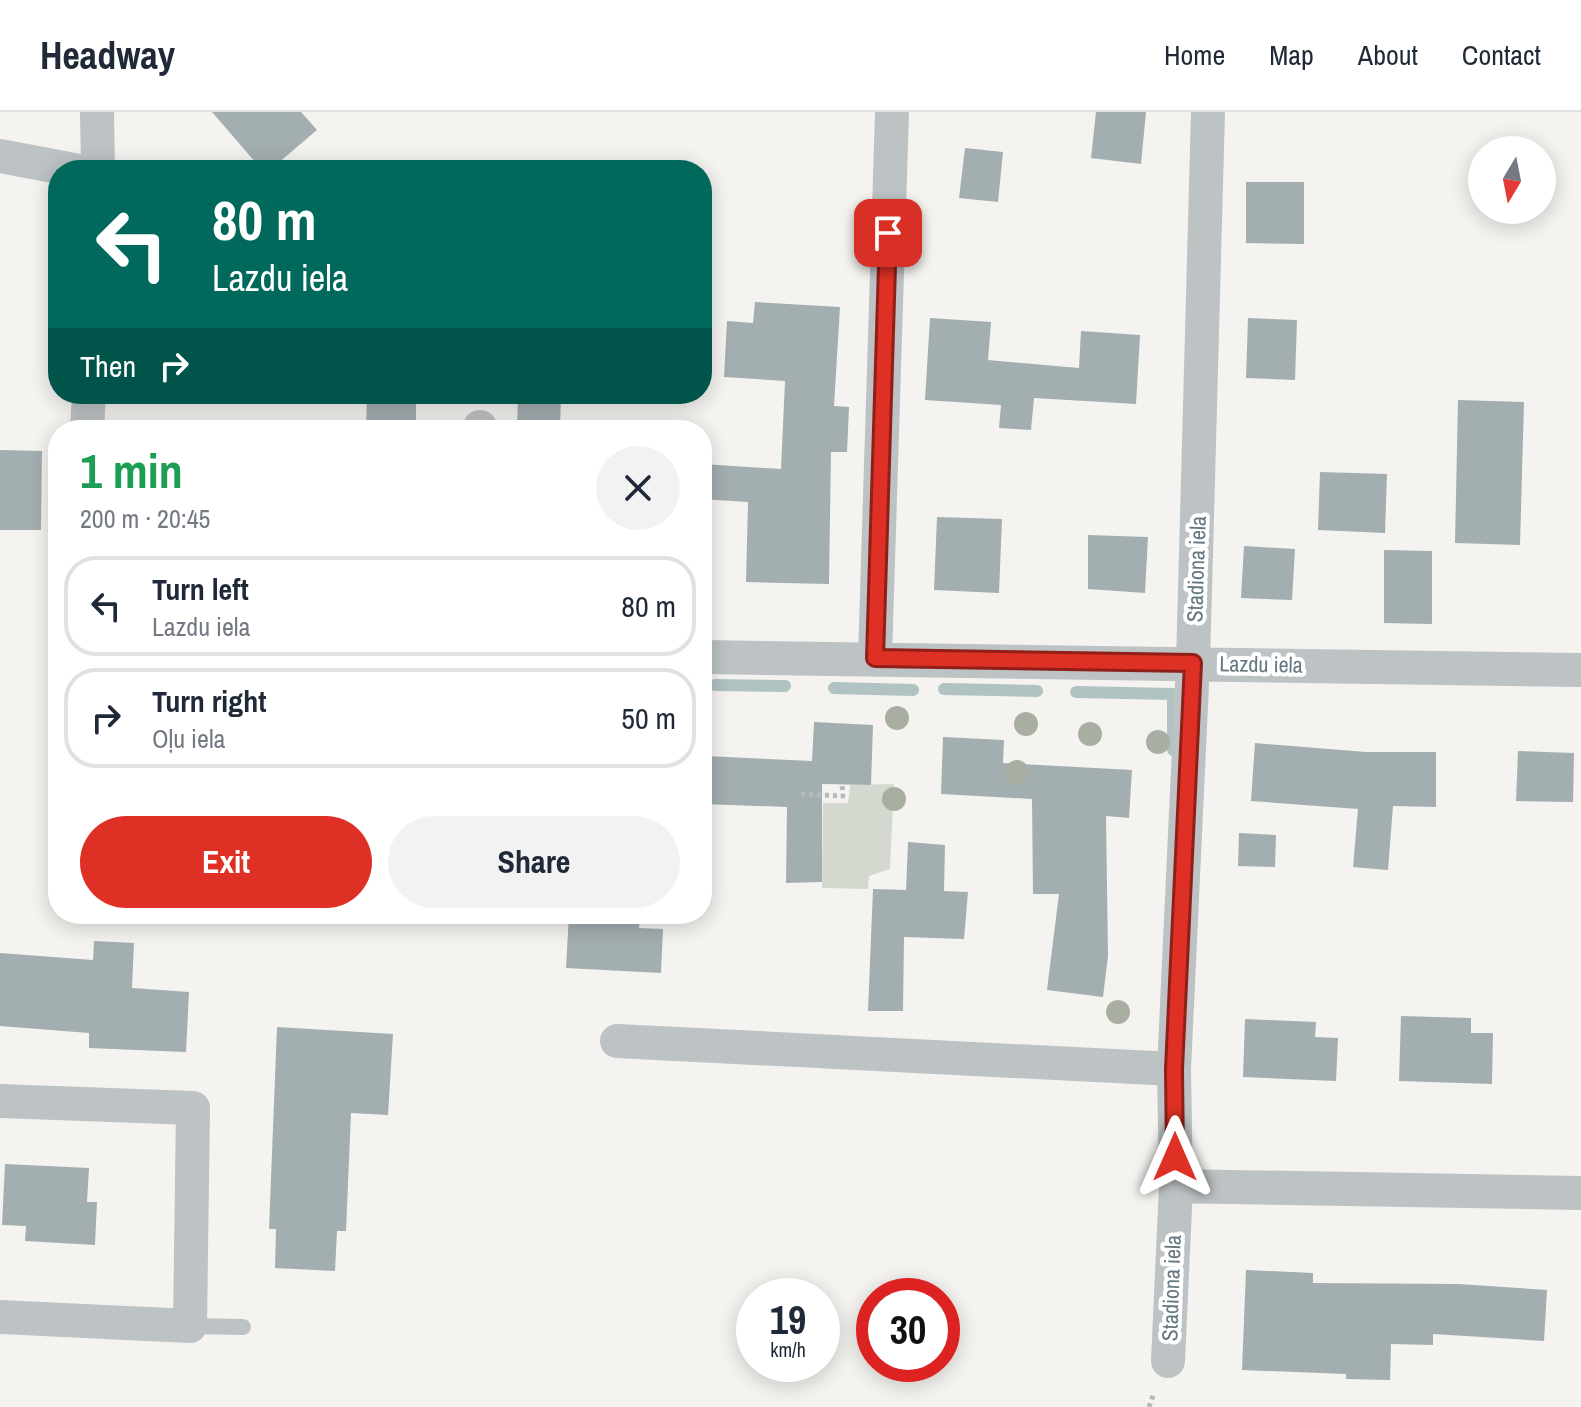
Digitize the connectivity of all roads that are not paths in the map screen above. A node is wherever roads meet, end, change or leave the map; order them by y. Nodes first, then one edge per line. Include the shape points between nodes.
1 (97, 112) edge
2 (892, 112) edge
3 (1208, 112) edge
4 (0, 156) edge
5 (98, 160) edge
6 (48, 165) edge
7 (712, 657) edge
8 (875, 658) junction
9 (1193, 663) junction
10 (1581, 670) edge
11 (617, 1041) dead end
12 (1174, 1069) junction
13 (0, 1101) edge
14 (1176, 1186) junction
15 (1581, 1193) edge
16 (0, 1317) edge
17 (190, 1326) junction
18 (243, 1327) dead end
19 (1168, 1361) dead end

1 - 5 street
2 - 8 street
3 - 9 street, Stadiona iela
4 - 6 street
7 - 8 street, Lazdu iela
8 - 9 street, Lazdu iela
9 - 10 street, Lazdu iela
9 - 12 street, Stadiona iela
11 - 12 street
12 - 14 street, Stadiona iela
13 - 17 street via 193,1108
14 - 15 street
14 - 19 street, Stadiona iela
16 - 17 street
17 - 18 lane

